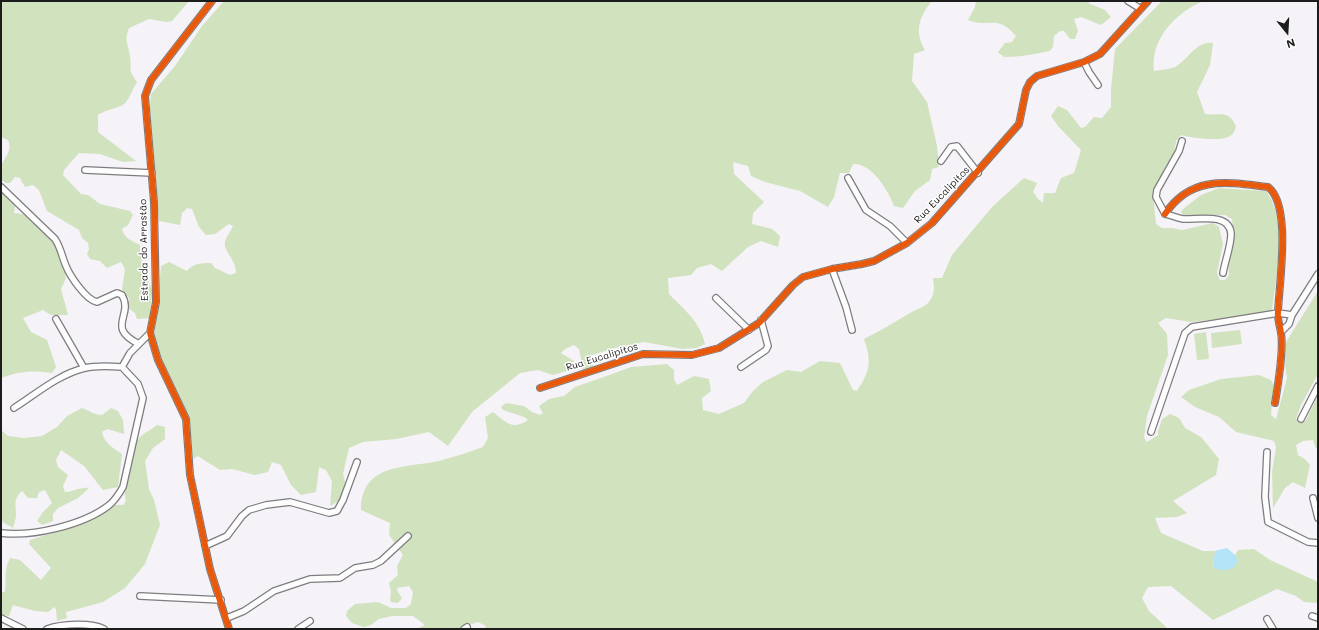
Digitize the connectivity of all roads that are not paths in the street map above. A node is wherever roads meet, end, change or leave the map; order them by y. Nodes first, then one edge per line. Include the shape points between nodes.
1 (1128, 1) edge
2 (1148, 1) edge
3 (209, 2) edge
4 (1141, 10) junction
5 (1084, 62) junction
6 (1098, 85) dead end
7 (1182, 141) dead end
8 (941, 161) dead end
9 (85, 170) dead end
10 (152, 172) junction
11 (978, 173) junction
12 (848, 178) dead end
13 (1, 187) edge
14 (1165, 214) junction
15 (907, 243) junction
16 (832, 269) junction
17 (1223, 273) dead end
18 (1318, 274) edge
19 (716, 298) dead end
20 (1278, 313) junction
21 (1292, 315) junction
22 (56, 319) dead end
23 (761, 320) junction
24 (749, 330) junction
25 (852, 330) dead end
26 (1281, 332) junction
27 (150, 334) junction
28 (139, 344) junction
29 (122, 367) junction
30 (741, 367) dead end
31 (84, 368) junction
32 (1318, 386) edge
33 (540, 388) dead end
34 (1275, 403) dead end
35 (14, 408) dead end
36 (1301, 419) dead end
37 (1151, 432) dead end
38 (1267, 452) dead end
39 (357, 462) dead end
40 (1313, 498) dead end
41 (1318, 518) edge
42 (1, 533) edge
43 (408, 536) dead end
44 (1318, 543) edge
45 (205, 546) junction
46 (140, 596) dead end
47 (221, 600) junction
48 (1312, 616) dead end
49 (1, 618) edge
50 (227, 618) junction
51 (1318, 618) edge
52 (1267, 619) dead end
53 (310, 621) dead end
54 (23, 629) edge
55 (47, 629) edge
56 (104, 629) edge
57 (229, 629) edge
58 (298, 629) edge
59 (1273, 629) edge

1 - 4 street
2 - 4 street, Rua Eucalipitos
3 - 10 street, Estrada do Arrastão via 146,89 145,107
4 - 5 street, Rua Eucalipitos via 1100,54
5 - 6 street
5 - 11 street, Rua Eucalipitos via 1037,76 1030,82 1019,124
7 - 14 street via 1157,190 1156,197
8 - 11 street via 951,147 957,146
9 - 10 street
10 - 27 street, Estrada do Arrastão via 156,302
11 - 15 street, Rua Eucalipitos via 932,223
12 - 15 street via 866,210 890,226
13 - 28 street via 55,240 62,250 70,274 90,300 97,302 116,293 122,294 125,301 122,332 126,338
14 - 17 street via 1183,219 1216,219 1229,226 1231,234
14 - 20 street via 1174,201 1186,191 1206,185 1225,182 1268,187 1273,191 1282,225 1283,244
15 - 16 street, Rua Eucalipitos via 874,260
16 - 23 street, Rua Eucalipitos via 798,281
16 - 25 street
18 - 21 street
19 - 24 street
20 - 21 street
20 - 26 street
20 - 37 street via 1192,327 1185,332
21 - 26 street via 1289,324
22 - 31 street
23 - 24 street, Rua Eucalipitos
23 - 30 street via 768,346
24 - 33 street, Rua Eucalipitos via 719,348 692,354 644,354
26 - 34 street via 1280,380
27 - 28 street
27 - 45 street, Estrada do Arrastão via 158,360 186,418 190,475
28 - 29 street
29 - 31 street
29 - 42 street via 138,384 143,398 123,487 118,497 91,516 50,530 18,534
31 - 35 street via 62,377
32 - 36 street
38 - 44 street via 1265,497 1268,522 1308,542
39 - 45 street via 337,511 329,513 290,502 266,505 249,510 227,536
40 - 41 street
43 - 50 street via 373,565 355,568 340,578 310,579 274,591 244,611
45 - 47 street, Estrada do Arrastão
46 - 47 street
47 - 50 street, Estrada do Arrastão
48 - 51 street
49 - 54 street
50 - 57 street, Estrada do Arrastão
52 - 59 street
53 - 58 street
55 - 56 street via 72,624

